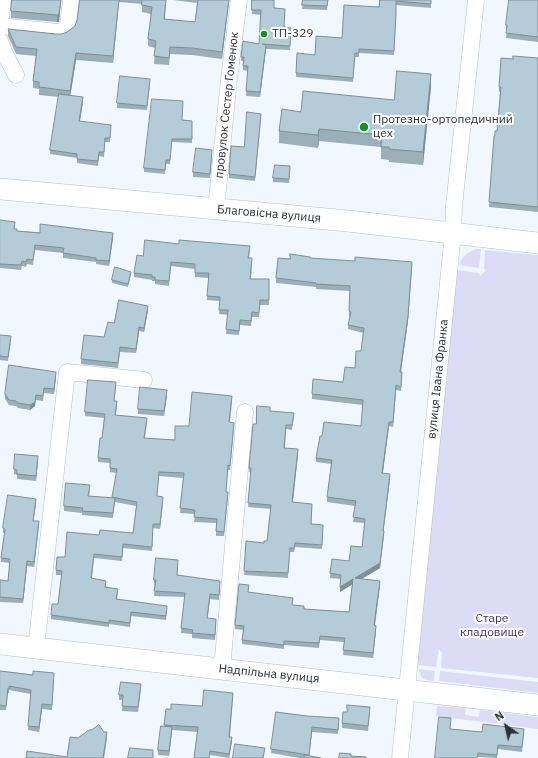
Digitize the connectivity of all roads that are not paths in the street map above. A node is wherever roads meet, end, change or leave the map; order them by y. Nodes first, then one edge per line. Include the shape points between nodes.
1 (3, 0) edge
2 (72, 0) edge
3 (239, 0) edge
4 (476, 0) edge
5 (0, 27) edge
6 (0, 41) edge
7 (16, 75) dead end
8 (0, 189) edge
9 (216, 209) junction
10 (453, 233) junction
11 (538, 242) edge
12 (144, 380) dead end
13 (245, 412) dead end
14 (0, 644) edge
15 (36, 648) junction
16 (222, 669) junction
17 (407, 690) junction
18 (538, 705) edge
19 (400, 758) edge

1 - 5 street
2 - 5 street via 68,26 61,32
3 - 9 street, провулок Сестер Гоменюк
4 - 10 street, вулиця Івана Франка
6 - 7 street
8 - 9 main road, Благовісна вулиця
9 - 10 main road, Благовісна вулиця
10 - 11 main road, Благовісна вулиця
10 - 17 street, вулиця Івана Франка
12 - 15 street via 67,372
13 - 16 street
14 - 15 main road, Надпільна вулиця
15 - 16 main road, Надпільна вулиця
16 - 17 main road, Надпільна вулиця
17 - 18 main road, Надпільна вулиця
17 - 19 street, вулиця Івана Франка

